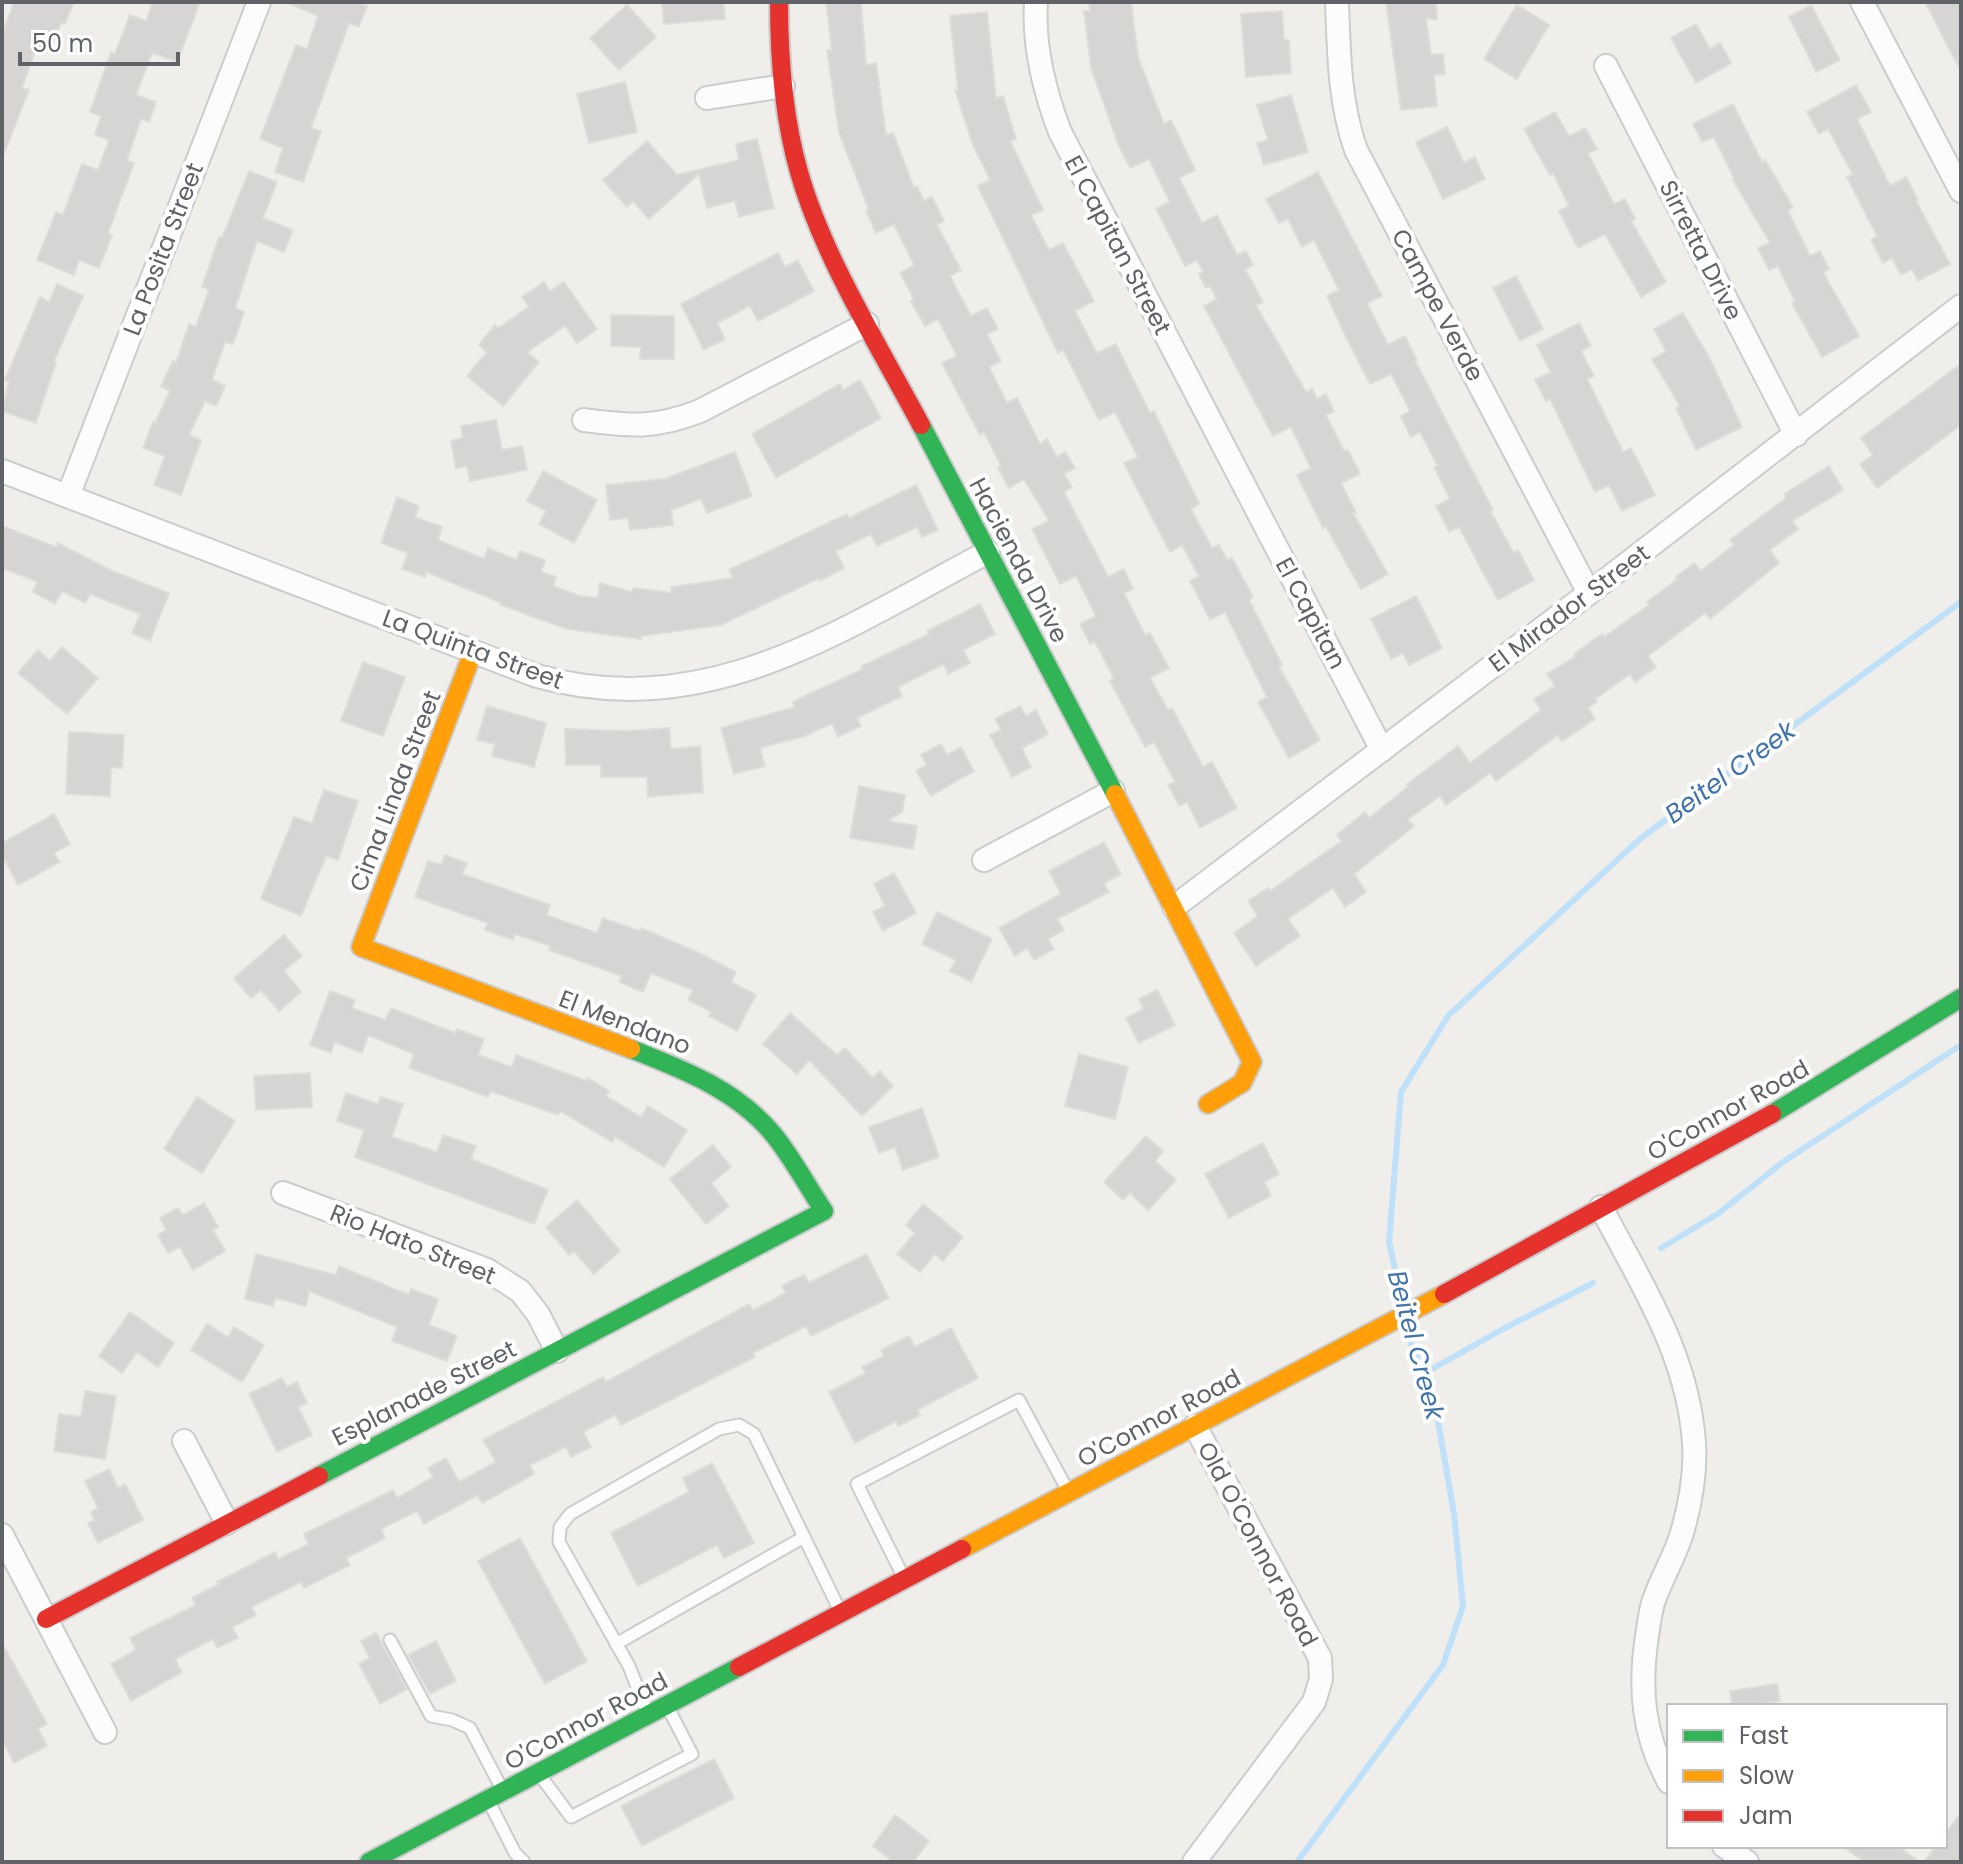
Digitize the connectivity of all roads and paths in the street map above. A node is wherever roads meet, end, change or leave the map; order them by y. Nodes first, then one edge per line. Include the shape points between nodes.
1 (259, 2) edge
2 (779, 2) edge
3 (1036, 2) edge
4 (1337, 2) edge
5 (1862, 2) edge
6 (1606, 66) dead end
7 (783, 86) junction
8 (707, 98) dead end
9 (1961, 191) edge
10 (1961, 306) edge
11 (867, 324) junction
12 (584, 420) dead end
13 (1796, 435) junction
14 (2, 471) edge
15 (1239, 476) joint
16 (68, 496) junction
17 (988, 552) junction
18 (1589, 593) junction
19 (473, 652) junction
20 (1382, 750) junction
21 (1113, 791) junction
22 (984, 860) dead end
23 (1174, 907) junction
24 (361, 947) joint
25 (1961, 998) edge
26 (1208, 1104) dead end
27 (283, 1193) dead end
28 (1601, 1207) junction
29 (824, 1211) joint
30 (557, 1351) junction
31 (1195, 1426) junction
32 (184, 1441) dead end
33 (1068, 1492) junction
34 (227, 1523) junction
35 (2, 1535) edge
36 (804, 1537) junction
37 (905, 1579) junction
38 (841, 1613) junction
39 (46, 1619) junction
40 (390, 1640) dead end
41 (616, 1644) junction
42 (667, 1706) junction
43 (648, 1716) junction
44 (105, 1732) dead end
45 (538, 1773) junction
46 (1667, 1777) edge
47 (496, 1796) junction
48 (520, 1858) edge
49 (369, 1862) edge
50 (505, 1862) edge
51 (1194, 1862) edge

1 - 16 street, La Posita Street
2 - 7 street, Hacienda Drive
3 - 15 street, El Capitan Street via 1041,71 1060,132
4 - 18 street, Campe Verde via 1342,97 1356,150
5 - 9 street
6 - 13 street, Sirretta Drive
7 - 8 street
7 - 11 street, Hacienda Drive via 794,157 807,198
10 - 13 street, El Mirador Street
11 - 12 street via 673,422 639,427
11 - 17 street, Hacienda Drive
13 - 18 street, El Mirador Street
14 - 16 street, La Quinta Street
15 - 20 street, El Capitan
16 - 19 street, La Quinta Street
17 - 19 street, La Quinta Street via 772,662 693,684 612,689 571,685
17 - 21 street, Hacienda Drive
18 - 20 street, El Mirador Street
19 - 24 street, Cima Linda Street
20 - 23 street, El Mirador Street
21 - 22 street
21 - 23 street, Hacienda Drive
23 - 26 street, Hacienda Drive via 1252,1062 1243,1084
24 - 29 street, El Mendano via 717,1087 772,1133
25 - 28 street, O'Connor Road via 1800,1099
27 - 30 street, Rio Hato Street via 487,1270 520,1291
28 - 31 street, O'Connor Road
28 - 46 street via 1673,1347 1686,1386 1694,1445 1685,1521 1653,1602 1642,1670 1649,1736
29 - 30 street, Esplanade Street
30 - 34 street, Esplanade Street
31 - 33 street, O'Connor Road
31 - 51 street, Old O'Connor Road via 1320,1658 1321,1679 1314,1702
32 - 34 street
33 - 37 street, O'Connor Road
33 - 37 lane via 1019,1400 857,1484
34 - 39 street, Esplanade Street
35 - 39 street
36 - 38 lane
36 - 41 lane
36 - 41 lane via 754,1434 739,1425 719,1429 631,1478 570,1514 560,1527 559,1542
37 - 38 street, O'Connor Road
38 - 42 street, O'Connor Road
39 - 44 street
40 - 47 lane via 431,1716 470,1728
41 - 43 lane
42 - 43 street, O'Connor Road
42 - 45 lane via 692,1754 571,1817
43 - 45 street, O'Connor Road
45 - 47 street, O'Connor Road
47 - 48 lane
47 - 49 street, O'Connor Road
48 - 50 lane

